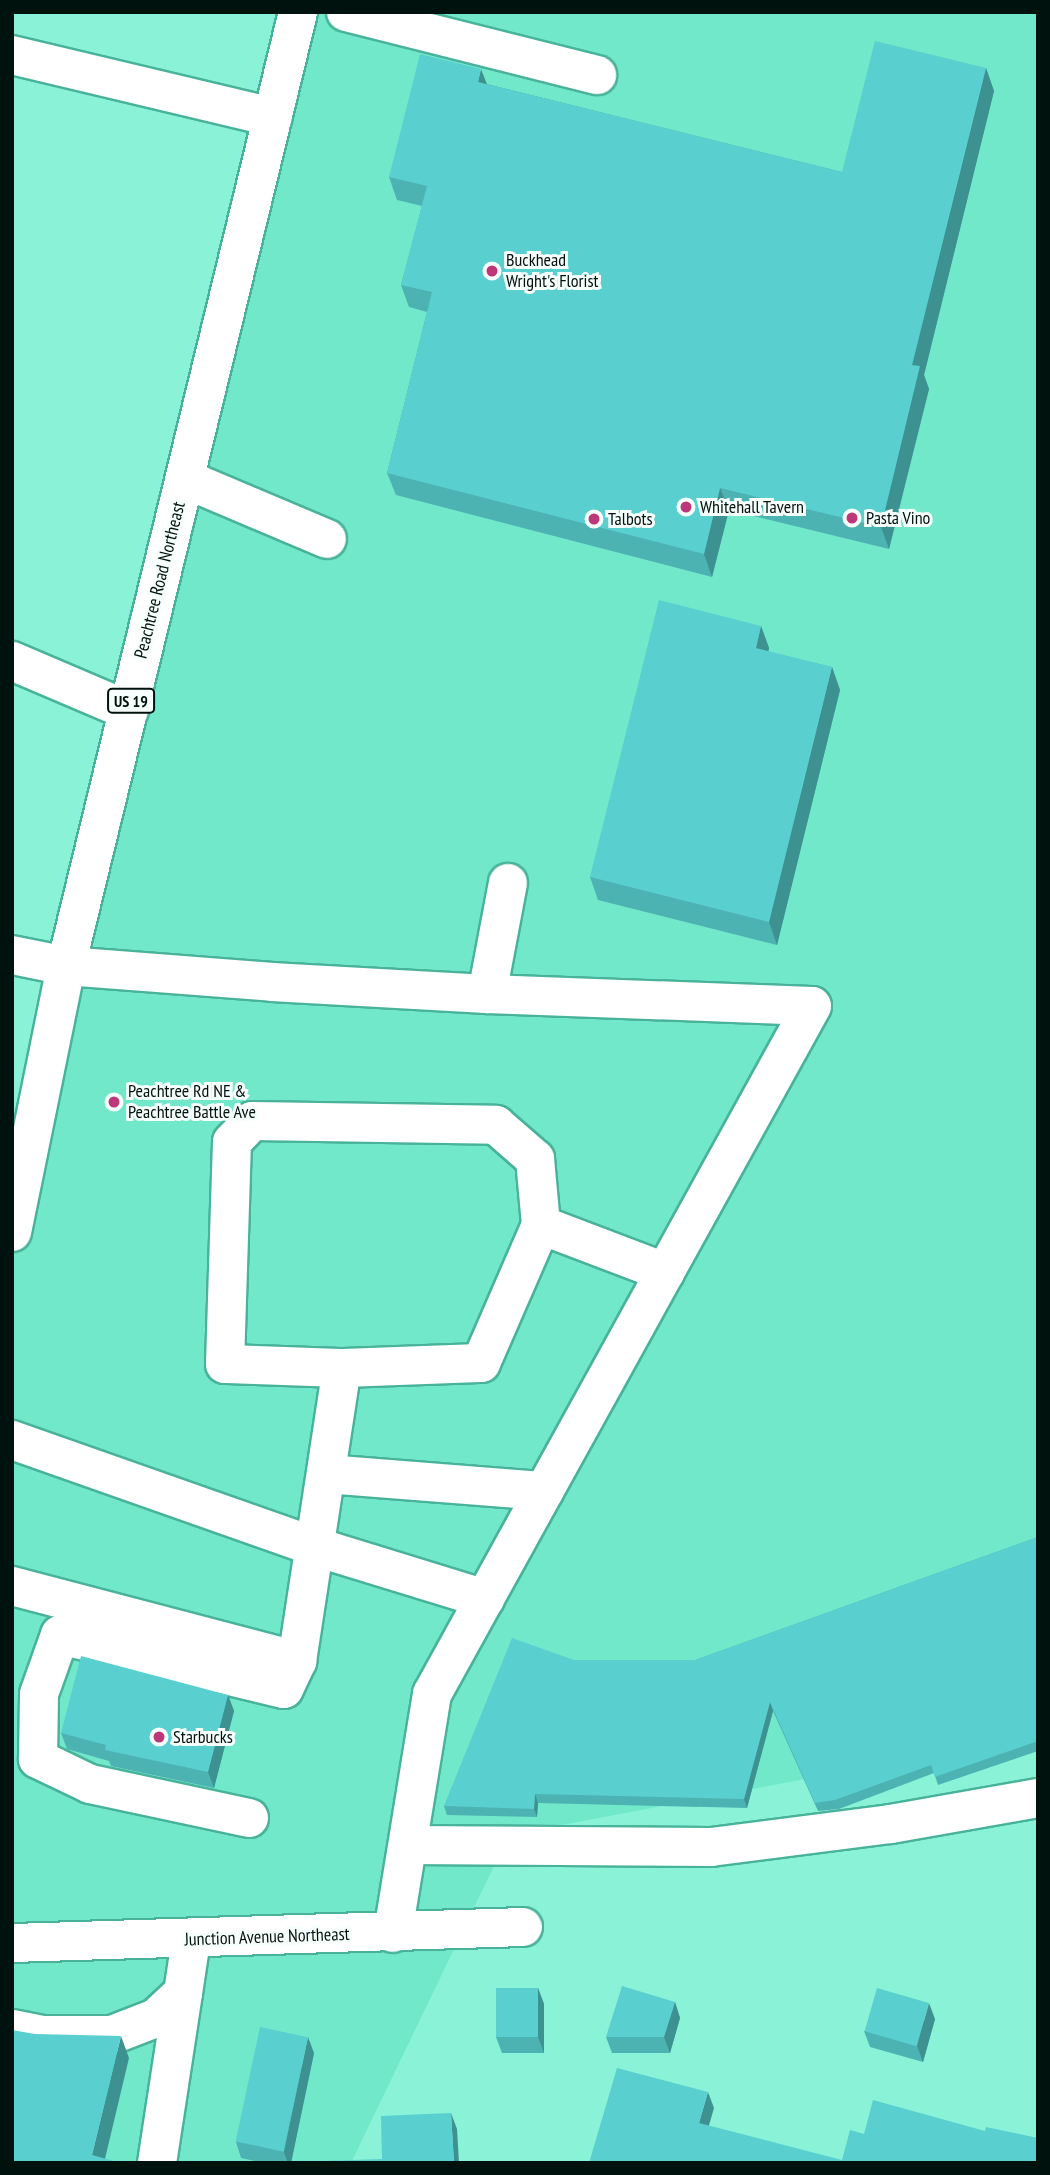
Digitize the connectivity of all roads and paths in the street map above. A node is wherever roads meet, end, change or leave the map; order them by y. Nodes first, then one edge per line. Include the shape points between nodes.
1 (298, 12) edge
2 (345, 12) edge
3 (410, 20) edge
4 (12, 55) edge
5 (597, 75) dead end
6 (273, 117) junction
7 (185, 479) junction
8 (327, 539) dead end
9 (12, 661) edge
10 (129, 711) junction
11 (508, 883) dead end
12 (12, 955) edge
13 (65, 966) junction
14 (486, 994) junction
15 (541, 1225) junction
16 (12, 1232) edge
17 (666, 1272) junction
18 (342, 1368) junction
19 (12, 1440) edge
20 (326, 1474) junction
21 (544, 1491) junction
22 (313, 1546) junction
23 (12, 1586) edge
24 (485, 1599) junction
25 (291, 1675) junction
26 (1038, 1798) edge
27 (249, 1818) dead end
28 (408, 1845) junction
29 (523, 1927) dead end
30 (393, 1933) junction
31 (191, 1940) junction
32 (12, 1943) edge
33 (183, 1993) junction
34 (12, 2029) edge
35 (157, 2163) edge

1 - 6 main road, Peachtree Road Northeast / US 19
2 - 3 main road
3 - 5 main road
4 - 6 main road
6 - 7 main road, Peachtree Road Northeast / US 19
7 - 8 main road
7 - 10 main road, Peachtree Road Northeast / US 19
9 - 10 main road
10 - 13 main road, Peachtree Road Northeast / US 19
11 - 14 main road
12 - 13 main road
13 - 14 main road
13 - 16 main road, Peachtree Road Northeast / US 19
14 - 17 main road via 812,1006
15 - 17 main road
15 - 18 main road via 481,1363
15 - 18 main road via 535,1159 496,1125 252,1121 232,1142 229,1162 225,1349
17 - 21 main road
18 - 20 main road
19 - 22 main road
20 - 21 main road
20 - 22 main road
21 - 24 main road
22 - 24 main road
22 - 25 main road
23 - 25 main road
24 - 28 main road via 432,1694
25 - 27 main road via 60,1636 39,1694 38,1759 90,1784
26 - 28 main road via 891,1824 710,1847
28 - 30 main road
29 - 30 main road, Junction Avenue Northeast
30 - 31 main road, Junction Avenue Northeast
31 - 32 main road, Junction Avenue Northeast
31 - 33 main road
33 - 34 main road via 156,2018 112,2035 43,2035
33 - 35 main road

